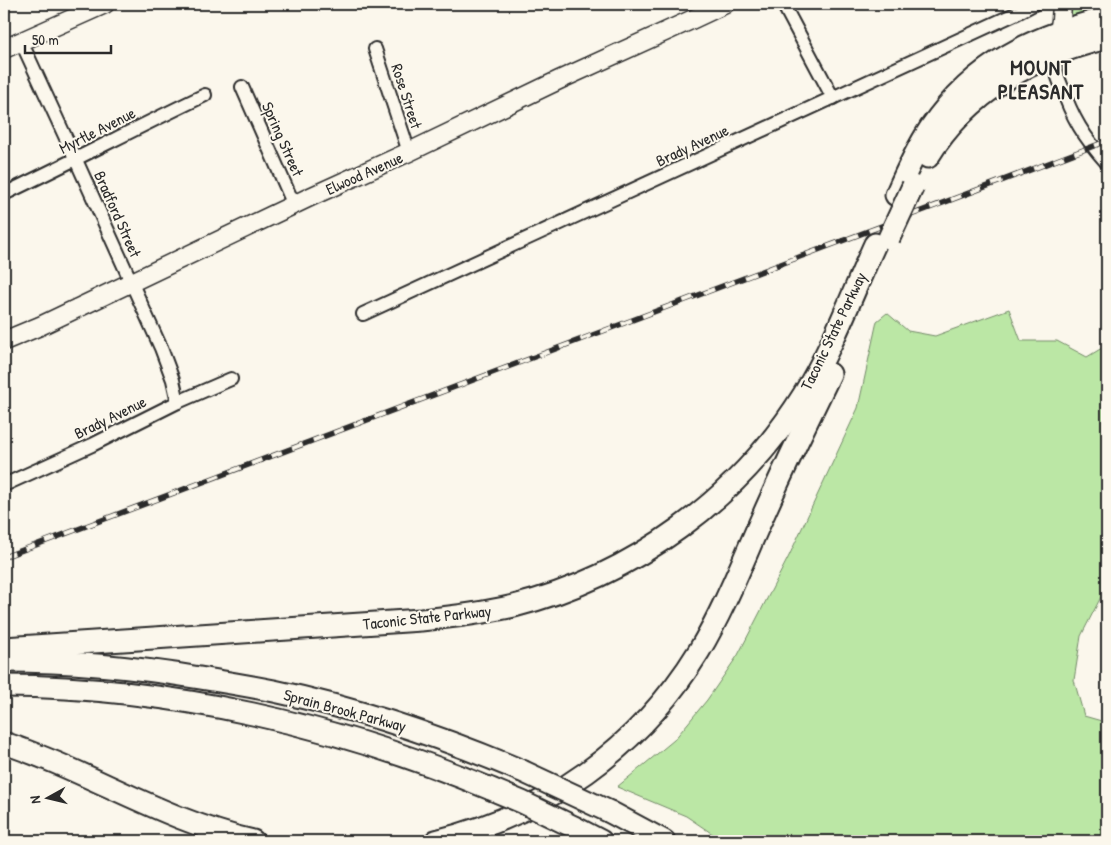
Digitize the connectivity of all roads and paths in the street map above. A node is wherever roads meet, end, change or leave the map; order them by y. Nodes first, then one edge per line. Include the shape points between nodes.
1 (105, 4) edge
2 (725, 4) edge
3 (783, 4) edge
4 (1034, 4) edge
5 (1062, 4) edge
6 (1107, 18) edge
7 (1059, 32) junction
8 (1107, 38) edge
9 (21, 42) junction
10 (4, 49) edge
11 (376, 49) dead end
12 (1054, 54) junction
13 (242, 87) dead end
14 (205, 95) dead end
15 (833, 98) junction
16 (408, 152) junction
17 (76, 160) junction
18 (1107, 163) edge
19 (905, 190) junction
20 (4, 194) edge
21 (294, 205) junction
22 (882, 241) junction
23 (131, 282) junction
24 (363, 314) dead end
25 (4, 341) edge
26 (231, 379) dead end
27 (178, 402) junction
28 (4, 485) edge
29 (4, 648) edge
30 (4, 661) edge
31 (4, 686) edge
32 (4, 742) edge
33 (253, 841) edge
34 (436, 841) edge
35 (601, 841) edge
36 (664, 841) edge

1 - 9 street
2 - 16 street, Elwood Avenue
3 - 15 street
4 - 15 street, Brady Avenue
5 - 7 street
6 - 7 highway, Taconic State Parkway
7 - 12 street
7 - 19 highway, Taconic State Parkway via 1008,55 966,87 926,135 913,158
8 - 12 highway, Taconic State Parkway
9 - 10 street
9 - 17 street, Bradford Street
11 - 16 street, Rose Street
12 - 18 street via 1055,67 1074,118
12 - 19 highway, Taconic State Parkway via 1009,77 968,108 940,139
13 - 21 street, Spring Street
14 - 17 street, Myrtle Avenue
15 - 24 street, Brady Avenue
16 - 21 street, Elwood Avenue
17 - 20 street, Myrtle Avenue
17 - 23 street, Bradford Street
19 - 22 highway, Taconic State Parkway, bridge
21 - 23 street, Elwood Avenue
22 - 29 highway, Taconic State Parkway via 814,376 768,444 736,480 696,516 643,553 610,571 535,600 458,616
22 - 34 highway, Taconic State Parkway via 842,346 719,614 676,685 623,743 567,786 512,816
23 - 25 street, Elwood Avenue
23 - 27 street, Bradford Street via 161,348
26 - 27 street, Brady Avenue
27 - 28 street, Brady Avenue
30 - 36 highway, Sprain Brook Parkway, bridge via 124,667 190,676 346,708 465,747 610,812
31 - 35 highway, Sprain Brook Parkway, bridge via 110,691 193,703 341,736 491,790
32 - 33 highway via 201,826

